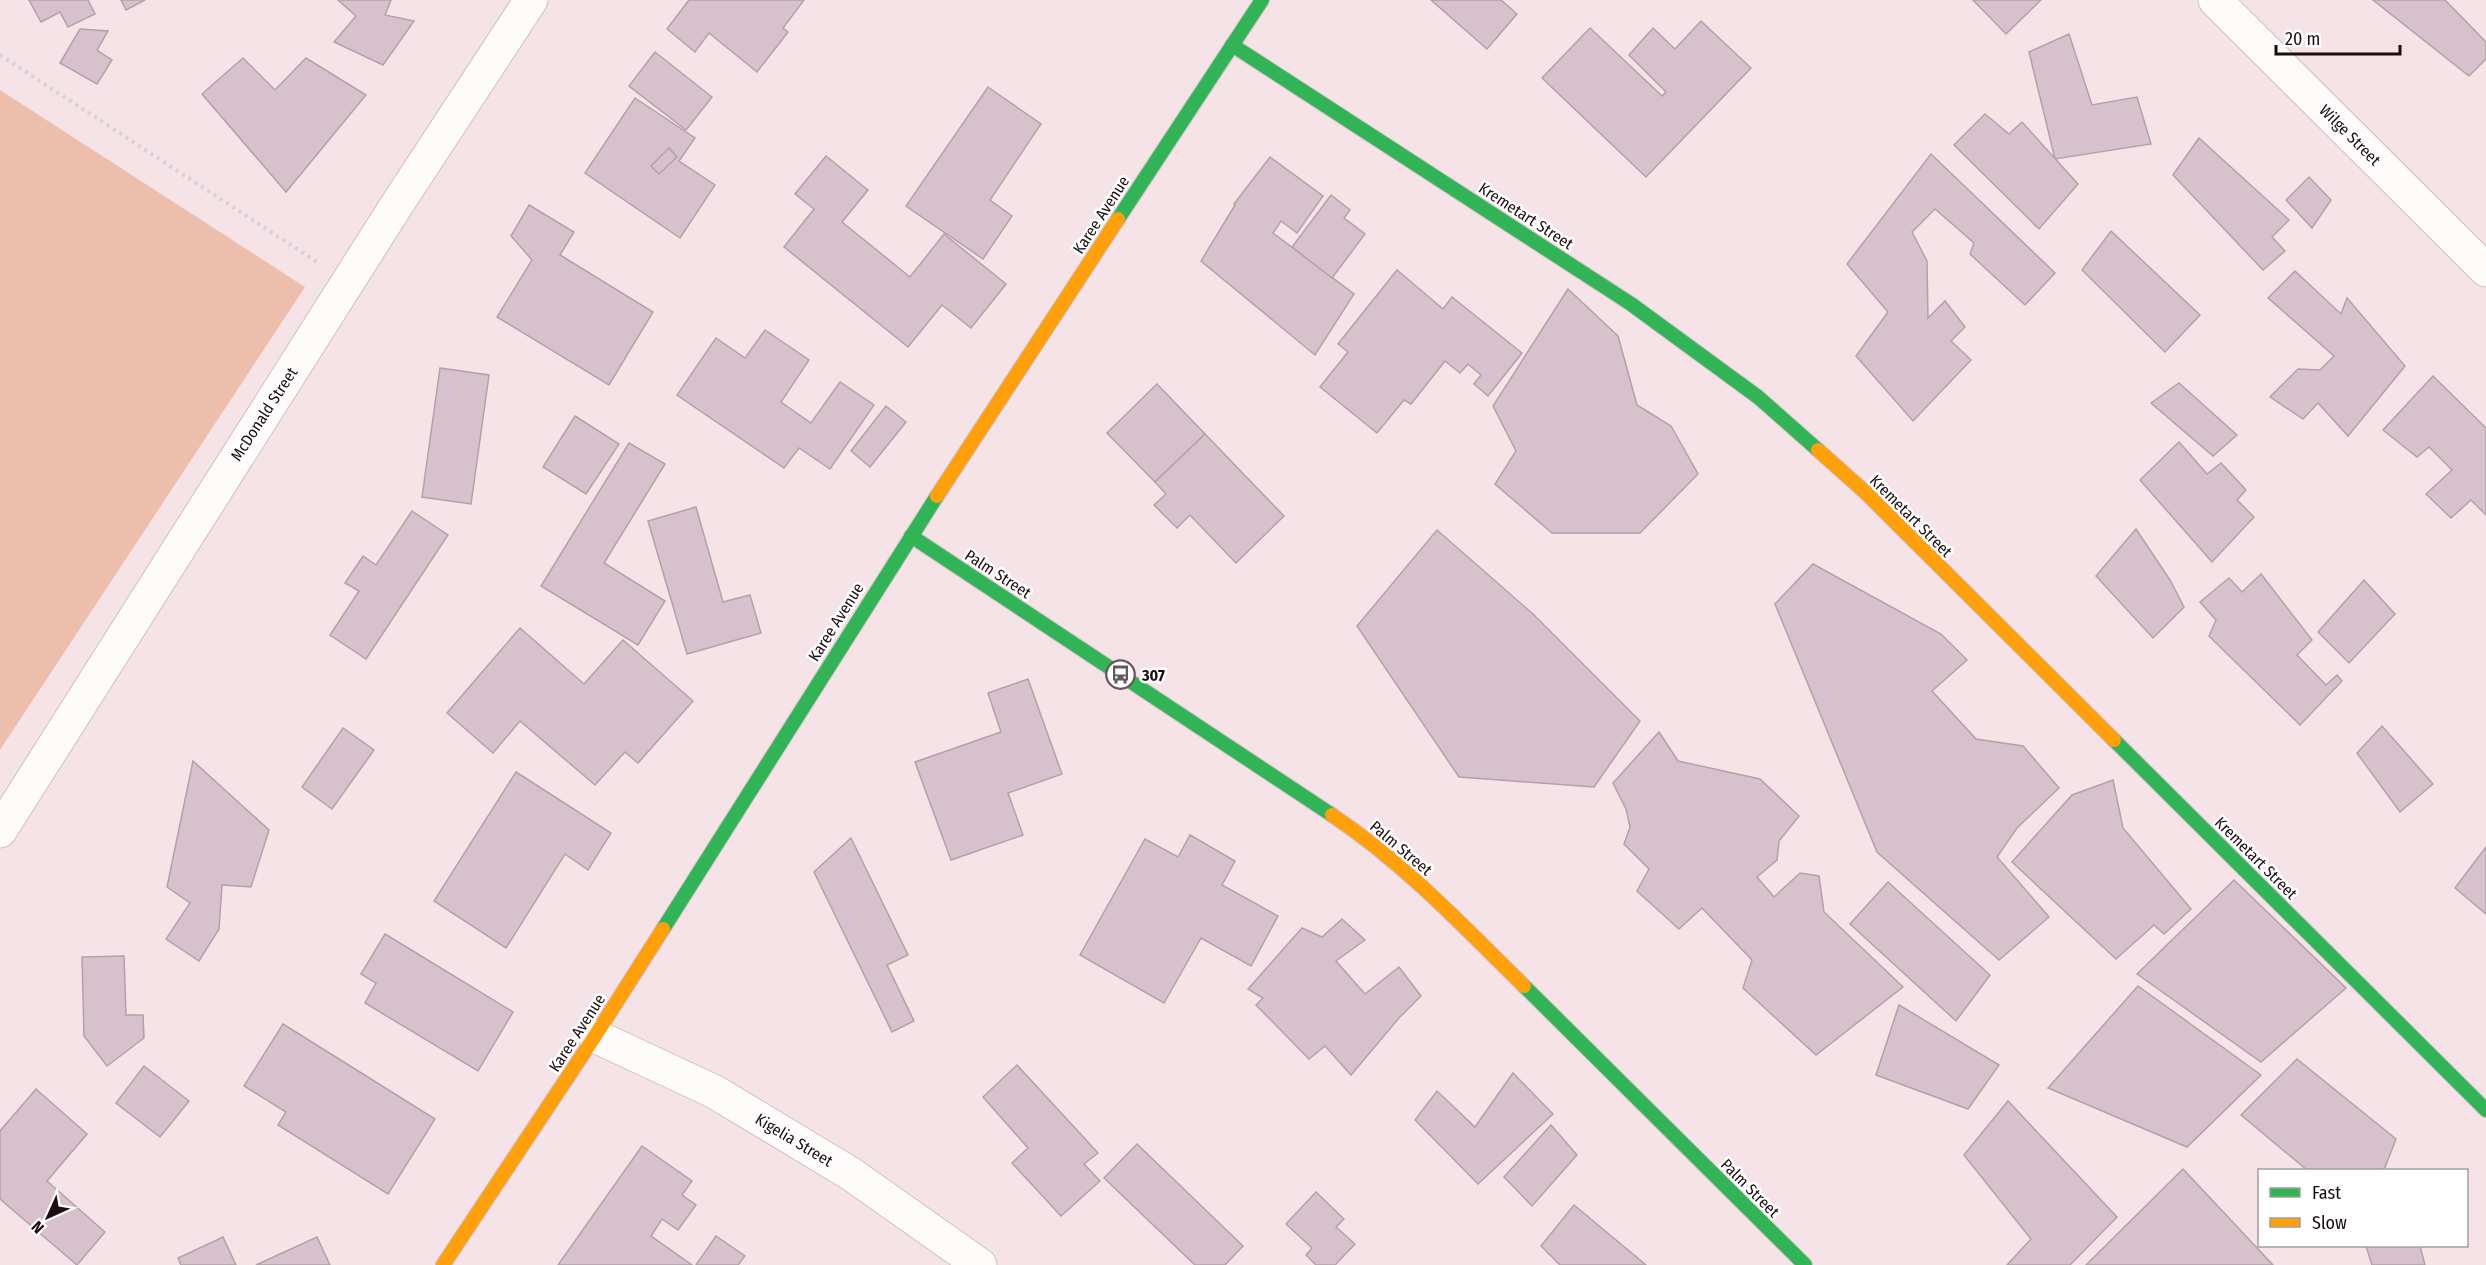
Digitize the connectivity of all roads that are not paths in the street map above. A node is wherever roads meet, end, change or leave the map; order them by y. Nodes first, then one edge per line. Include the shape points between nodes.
1 (531, 0) edge
2 (1262, 0) edge
3 (2215, 0) edge
4 (1232, 45) junction
5 (2486, 270) edge
6 (911, 536) junction
7 (0, 831) edge
8 (595, 1036) junction
9 (2486, 1110) edge
10 (443, 1265) edge
11 (980, 1265) edge
12 (1805, 1265) edge

1 - 7 street, McDonald Street
2 - 4 street, Karee Avenue
3 - 5 street, Wilge Street
4 - 6 street, Karee Avenue
4 - 9 street, Kremetart Street via 1631,304 1758,397 1864,492
6 - 8 street, Karee Avenue
6 - 12 street, Palm Street via 1353,829 1422,886
8 - 10 street, Karee Avenue
8 - 11 street, Kigelia Street via 715,1092 851,1174

